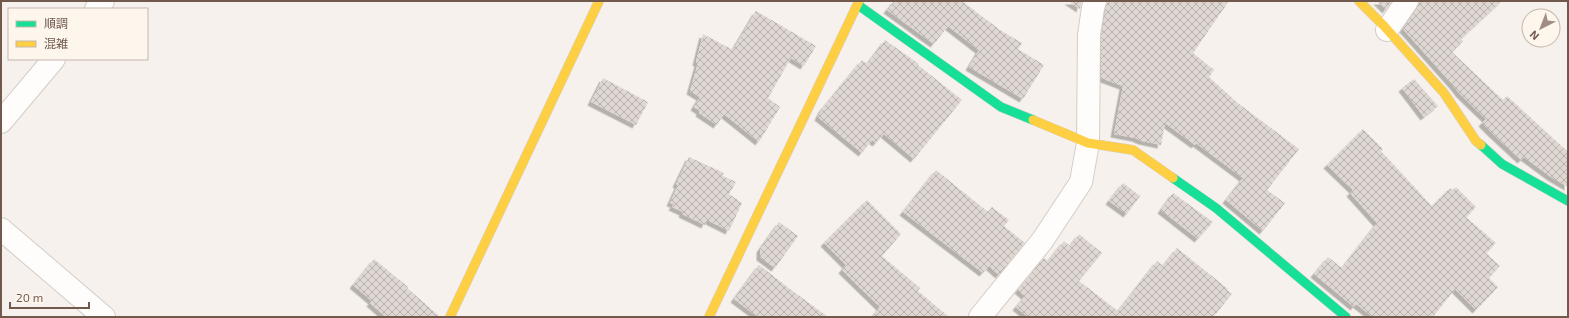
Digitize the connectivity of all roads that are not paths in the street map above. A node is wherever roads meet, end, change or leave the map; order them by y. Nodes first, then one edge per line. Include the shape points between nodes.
1 (598, 1) edge
2 (1095, 1) edge
3 (1359, 1) edge
4 (1407, 1) edge
5 (859, 3) edge
6 (1387, 30) junction
7 (53, 60) edge
8 (1, 122) edge
9 (1088, 143) junction
10 (1568, 201) edge
11 (1, 229) edge
12 (104, 317) edge
13 (450, 317) edge
14 (709, 317) edge
15 (980, 317) edge
16 (1346, 317) edge

1 - 13 street
2 - 9 street via 1089,35
3 - 6 street
4 - 6 street
5 - 9 street via 1000,107
5 - 14 street
6 - 10 street via 1444,94 1476,141 1502,164
7 - 8 street
9 - 15 street via 1081,182 1042,241
9 - 16 street via 1133,150 1216,208
11 - 12 street

